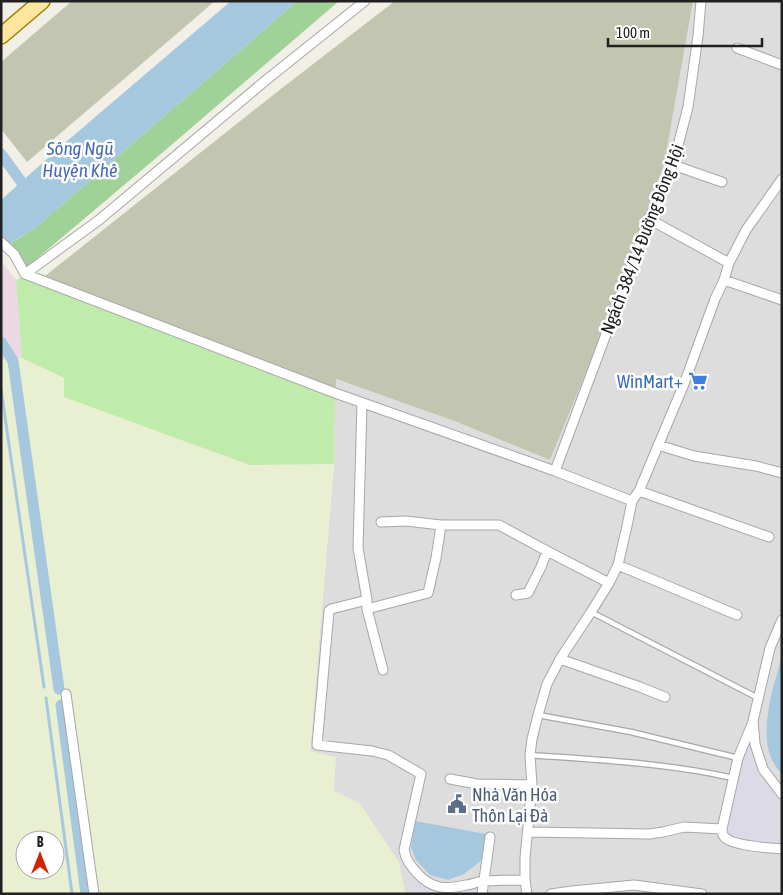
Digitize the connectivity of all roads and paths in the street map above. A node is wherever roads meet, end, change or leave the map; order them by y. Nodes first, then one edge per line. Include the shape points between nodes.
1 (42, 1) edge
2 (365, 1) edge
3 (701, 1) edge
4 (1, 36) edge
5 (737, 48) dead end
6 (782, 65) edge
7 (672, 165) junction
8 (782, 179) edge
9 (722, 182) dead end
10 (649, 219) junction
11 (1, 242) edge
12 (729, 262) junction
13 (26, 274) junction
14 (724, 280) junction
15 (782, 300) edge
16 (362, 403) junction
17 (658, 445) junction
18 (555, 470) junction
19 (782, 473) edge
20 (639, 491) junction
21 (632, 501) junction
22 (381, 522) dead end
23 (441, 525) junction
24 (769, 537) dead end
25 (547, 551) junction
26 (618, 565) junction
27 (609, 583) junction
28 (516, 595) dead end
29 (367, 605) junction
30 (591, 612) junction
31 (738, 614) dead end
32 (782, 620) edge
33 (560, 659) junction
34 (383, 670) dead end
35 (66, 694) dead end
36 (665, 697) dead end
37 (758, 698) junction
38 (538, 715) junction
39 (753, 721) junction
40 (530, 755) junction
41 (738, 758) junction
42 (733, 778) junction
43 (450, 780) dead end
44 (532, 785) junction
45 (782, 794) edge
46 (722, 830) junction
47 (528, 832) junction
48 (490, 837) dead end
49 (782, 850) edge
50 (524, 880) junction
51 (483, 882) junction
52 (94, 894) edge
53 (482, 894) edge
54 (528, 894) edge
55 (551, 894) edge
56 (702, 894) edge

1 - 4 main road
2 - 13 street via 99,220
3 - 7 street, Ngách 384/14 Đường Đông Hội via 688,107
5 - 6 street
7 - 9 street
7 - 10 street, Ngách 384/14 Đường Đông Hội
8 - 12 street via 746,230
10 - 12 street
10 - 18 street, Ngách 384/14 Đường Đông Hội
11 - 13 street via 14,254
12 - 14 street
13 - 16 street
14 - 15 street
14 - 17 street
16 - 18 street
16 - 29 street via 358,548
17 - 19 street via 694,456
17 - 20 street
18 - 21 street
20 - 21 street
20 - 24 street
21 - 26 street
22 - 23 street
23 - 25 street via 499,526
23 - 29 street via 428,593
25 - 27 street
25 - 28 street via 528,593
26 - 27 street
26 - 31 street
27 - 30 street
29 - 34 street
29 - 51 street via 329,611 317,745 388,755 421,774 405,842 405,858 424,881 432,885 445,888
30 - 33 street
30 - 37 lane
32 - 37 street via 770,648
33 - 36 street
33 - 38 street via 547,684
35 - 52 street
37 - 39 street
38 - 40 street
38 - 41 lane via 631,732
39 - 41 street
39 - 45 street via 755,744 763,769
40 - 42 lane via 636,763
40 - 44 street
41 - 42 street
42 - 46 street
43 - 44 street
44 - 47 street
46 - 47 street via 684,827 650,834
46 - 49 street via 727,840
47 - 50 street
48 - 51 street
50 - 51 street
50 - 54 street
51 - 53 street
55 - 56 street via 634,886

